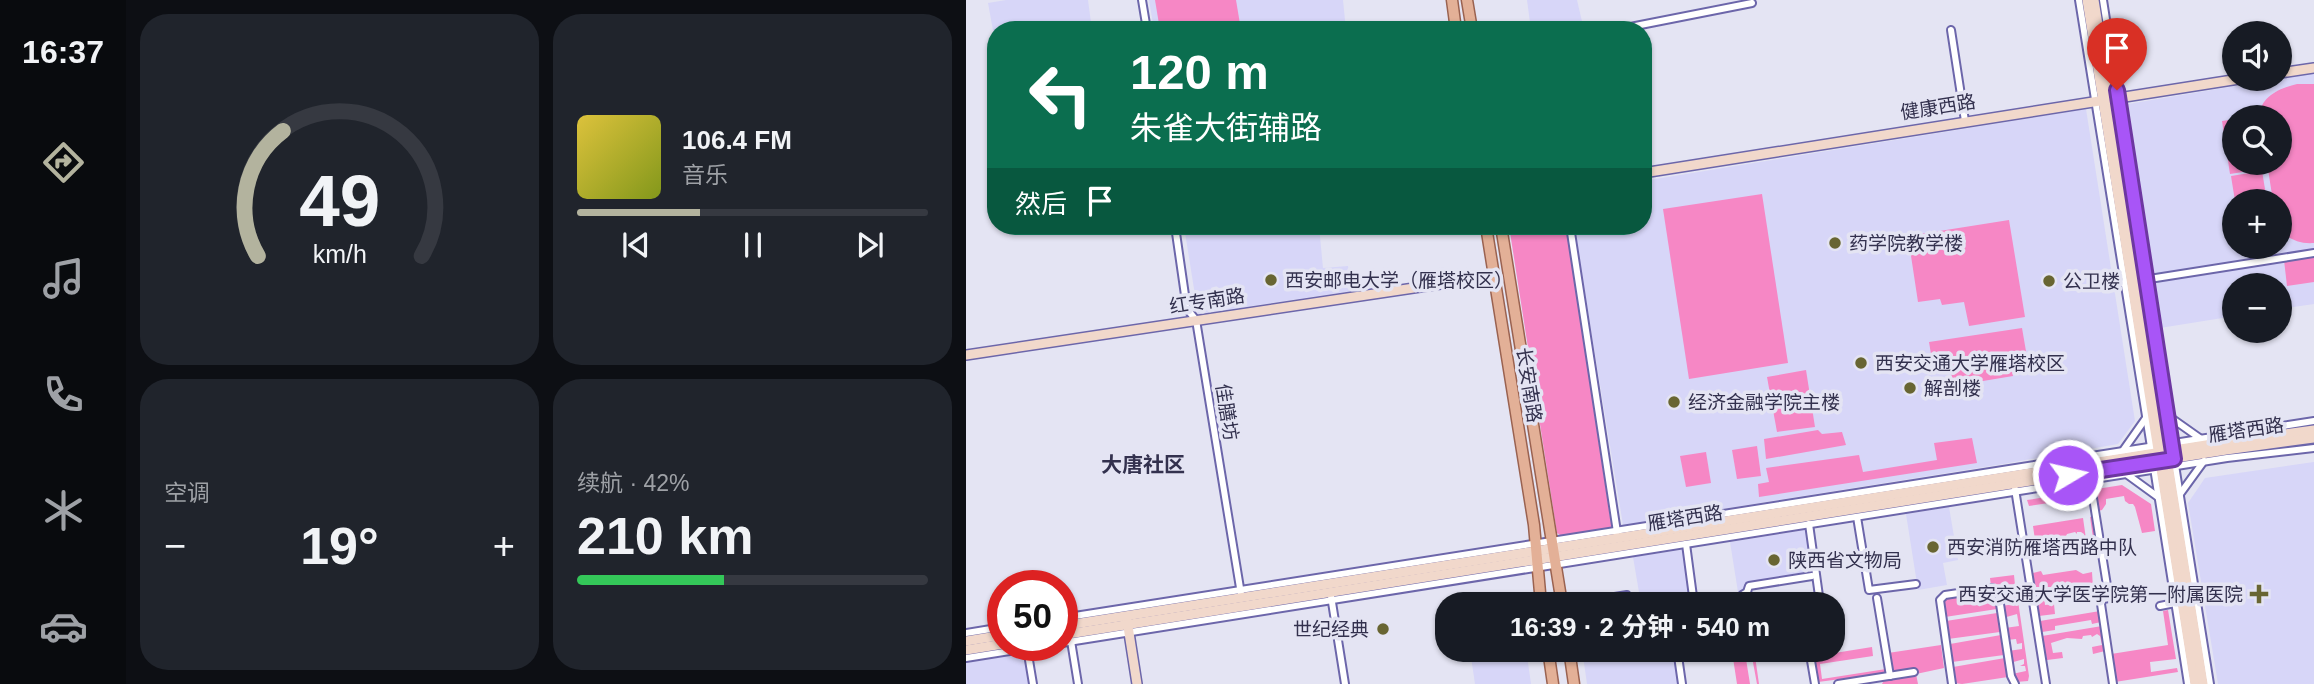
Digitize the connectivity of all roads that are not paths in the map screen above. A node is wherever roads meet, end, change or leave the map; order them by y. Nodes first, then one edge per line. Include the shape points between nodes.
1 (1142, 0) edge
2 (1452, 0) edge
3 (1467, 0) edge
4 (2079, 0) edge
5 (2087, 0) edge
6 (2094, 0) edge
7 (2103, 0) edge
8 (1738, 3) edge
9 (1752, 3) dead end
10 (1146, 21) edge
11 (1455, 21) edge
12 (1470, 21) edge
13 (1652, 22) edge
14 (1951, 30) dead end
15 (2314, 68) edge
16 (2292, 71) edge
17 (2222, 82) edge
18 (2106, 99) junction
19 (1965, 121) junction
20 (1652, 172) edge
21 (1176, 235) edge
22 (1487, 235) edge
23 (1502, 235) edge
24 (1571, 235) edge
25 (2314, 253) edge
26 (1494, 276) junction
27 (2143, 280) junction
28 (1196, 320) junction
29 (966, 355) edge
30 (2156, 413) junction
31 (2314, 421) edge
32 (2314, 430) edge
33 (2199, 438) junction
34 (2314, 438) edge
35 (2314, 448) edge
36 (2209, 449) junction
37 (2123, 450) junction
38 (2163, 456) junction
39 (2203, 462) junction
40 (2117, 463) junction
41 (2126, 474) junction
42 (2015, 488) junction
43 (2093, 498) dead end
44 (2170, 499) junction
45 (1857, 517) junction
46 (1810, 524) junction
47 (1618, 534) junction
48 (1686, 544) junction
49 (1553, 553) junction
50 (1536, 555) junction
51 (1812, 576) dead end
52 (1916, 584) dead end
53 (1540, 592) edge
54 (1560, 592) edge
55 (1692, 592) edge
56 (1747, 592) edge
57 (1817, 592) edge
58 (1331, 596) junction
59 (1877, 597) dead end
60 (1242, 598) junction
61 (2175, 603) junction
62 (2160, 606) dead end
63 (1078, 616) edge
64 (1127, 624) junction
65 (1078, 626) edge
66 (987, 630) edge
67 (1078, 632) edge
68 (966, 633) edge
69 (987, 638) edge
70 (1078, 639) edge
71 (966, 641) edge
72 (987, 647) edge
73 (966, 650) edge
74 (987, 655) edge
75 (966, 658) edge
76 (1029, 661) edge
77 (1074, 661) edge
78 (1550, 662) edge
79 (1571, 662) edge
80 (1679, 662) edge
81 (1811, 662) edge
82 (1914, 672) dead end
83 (1889, 676) junction
84 (1878, 681) edge
85 (1033, 684) edge
86 (1078, 684) edge
87 (1137, 684) edge
88 (1345, 684) edge
89 (1553, 684) edge
90 (1574, 684) edge
91 (1682, 684) edge
92 (1815, 684) edge
93 (1838, 684) edge
94 (1952, 684) edge
95 (2015, 684) edge
96 (2046, 684) edge
97 (2113, 684) edge
98 (2188, 684) edge
99 (2195, 684) edge
100 (2203, 684) edge
101 (2210, 684) edge

1 - 10 street
2 - 11 main road
3 - 12 main road
4 - 18 street
5 - 18 main road
6 - 18 main road
7 - 18 street
8 - 9 street
8 - 13 street
14 - 19 street
15 - 16 main road
17 - 18 main road, 健康西路
18 - 19 main road, 健康西路
18 - 27 main road
18 - 30 main road
19 - 20 main road, 健康西路
21 - 28 street, 佳膳坊 via 1187,309
22 - 26 main road, 长安南路
23 - 49 main road, 长安南路
24 - 47 street
25 - 27 street
26 - 28 main road, 红专南路
26 - 50 main road, 长安南路
27 - 30 main road
28 - 29 main road, 红专南路
28 - 60 street, 佳膳坊
30 - 33 street
30 - 37 street
30 - 38 main road
30 - 38 street
31 - 33 street
32 - 36 main road, 雁塔西路
33 - 36 street
33 - 38 street
34 - 36 main road, 雁塔西路
35 - 39 street
36 - 38 main road, 雁塔西路
36 - 39 street
37 - 38 street
37 - 40 street
37 - 47 street
38 - 39 street
38 - 40 main road, 雁塔西路
38 - 41 street
38 - 44 main road
38 - 44 street
39 - 44 street
40 - 41 street
40 - 42 main road, 雁塔西路
40 - 47 main road, 雁塔西路
41 - 42 street
41 - 44 street
42 - 45 street
42 - 49 main road, 雁塔西路
42 - 96 street
43 - 97 street via 2109,598 2101,604
44 - 61 street
44 - 99 main road
44 - 100 main road
44 - 101 street
45 - 46 street
45 - 52 street via 1869,590
46 - 48 street
46 - 57 street
47 - 49 main road, 雁塔西路
48 - 49 street
48 - 55 street
49 - 50 main road, 雁塔西路
49 - 50 street
49 - 54 main road, 长安南路
50 - 53 main road, 长安南路
50 - 58 main road, 雁塔西路
50 - 60 main road, 雁塔西路
51 - 56 street via 1749,586
58 - 60 main road, 雁塔西路
58 - 64 street
58 - 88 street
59 - 83 street
60 - 63 street
60 - 64 main road, 雁塔西路
61 - 62 street
61 - 98 street
64 - 65 main road, 雁塔西路
64 - 67 main road, 雁塔西路
64 - 70 street
64 - 87 main road
66 - 68 street
69 - 71 main road
72 - 73 main road
74 - 75 street
76 - 85 street
77 - 86 street
78 - 89 main road
79 - 90 main road
80 - 91 street
81 - 92 street
82 - 83 street
83 - 84 street
84 - 93 street
94 - 95 street via 1940,600 1945,595 1992,588 1998,591

